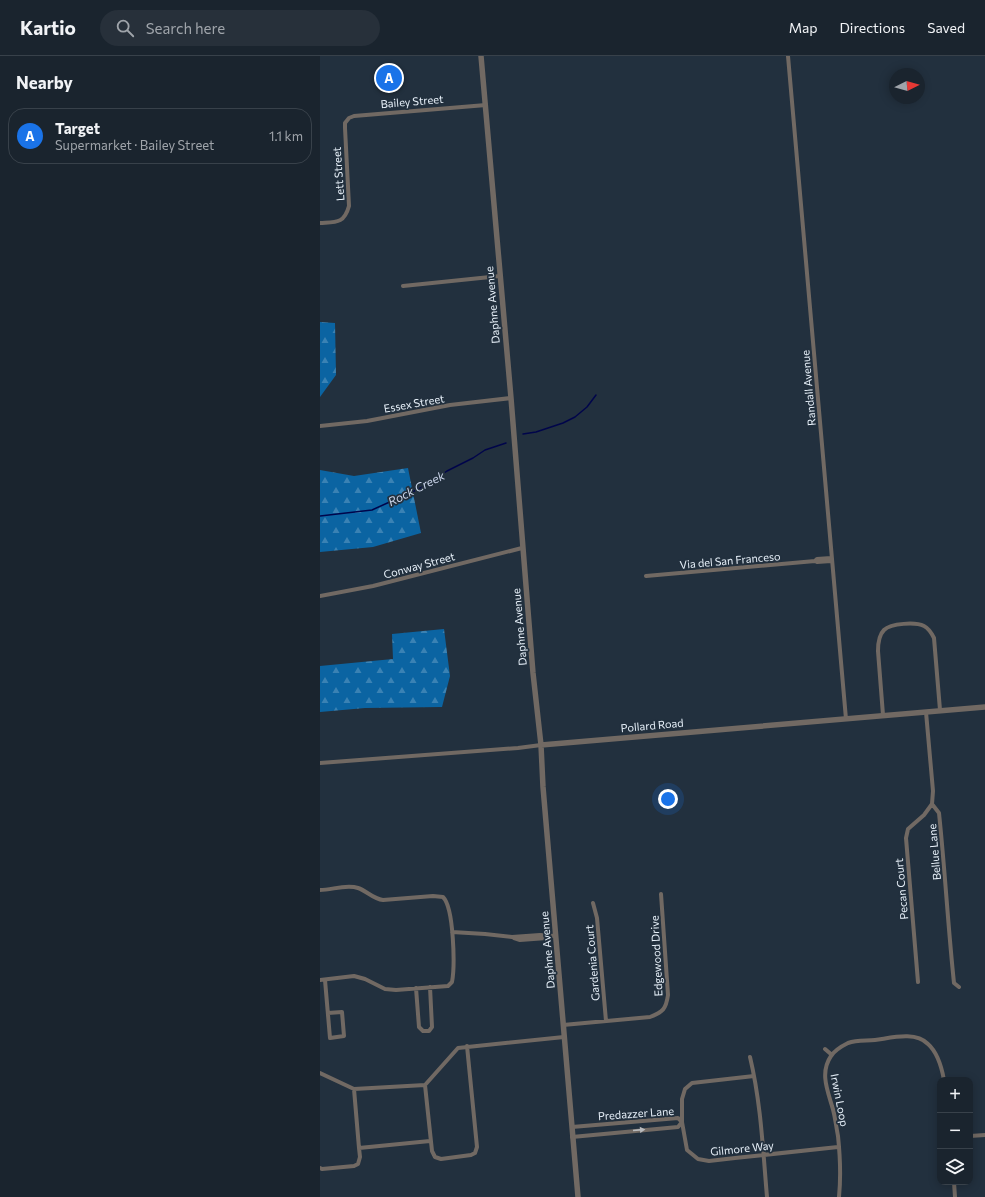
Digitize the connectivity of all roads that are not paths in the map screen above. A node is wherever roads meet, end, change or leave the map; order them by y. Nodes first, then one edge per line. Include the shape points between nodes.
1 (481, 56) edge
2 (788, 56) edge
3 (486, 105) junction
4 (345, 125) joint
5 (320, 223) edge
6 (500, 276) junction
7 (403, 286) dead end
8 (511, 398) junction
9 (320, 426) edge
10 (522, 548) junction
11 (831, 560) junction
12 (646, 576) dead end
13 (320, 596) edge
14 (985, 707) edge
15 (940, 710) junction
16 (926, 712) junction
17 (883, 715) junction
18 (846, 719) junction
19 (541, 745) junction
20 (320, 763) edge
21 (932, 804) junction
22 (320, 890) edge
23 (661, 894) dead end
24 (593, 903) dead end
25 (452, 932) junction
26 (556, 936) junction
27 (322, 980) edge
28 (918, 982) dead end
29 (430, 987) junction
30 (959, 987) dead end
31 (416, 988) junction
32 (328, 1013) junction
33 (606, 1021) junction
34 (563, 1025) junction
35 (564, 1037) junction
36 (467, 1046) junction
37 (826, 1049) dead end
38 (832, 1054) junction
39 (750, 1057) dead end
40 (320, 1073) edge
41 (754, 1076) junction
42 (943, 1077) edge
43 (425, 1085) junction
44 (354, 1089) junction
45 (682, 1122) junction
46 (618, 1123) junction
47 (572, 1127) junction
48 (618, 1132) junction
49 (985, 1135) edge
50 (973, 1136) edge
51 (572, 1137) junction
52 (430, 1141) junction
53 (359, 1148) junction
54 (838, 1148) junction
55 (764, 1155) junction
56 (320, 1168) edge
57 (954, 1185) edge
58 (578, 1197) edge
59 (767, 1197) edge
60 (839, 1197) edge
61 (956, 1197) edge

1 - 3 street, Daphne Avenue
2 - 11 street, Randall Avenue
3 - 4 street, Bailey Street via 354,116 349,118
3 - 6 street, Daphne Avenue
4 - 5 street, Lett Street via 349,206 347,215 338,222
6 - 7 street
6 - 8 street, Daphne Avenue
8 - 9 street, Essex Street
8 - 10 street, Daphne Avenue
10 - 13 street, Conway Street via 373,586
10 - 19 street, Daphne Avenue
11 - 12 street, Via del San Franceso via 817,559
11 - 18 street, Randall Avenue
14 - 15 street, Pollard Road
15 - 16 street, Pollard Road
15 - 17 street via 932,633 924,626 901,624 884,630 878,641
16 - 17 street, Pollard Road
16 - 21 street, Bellue Lane
17 - 18 street, Pollard Road
18 - 19 street, Pollard Road
19 - 20 street, Pollard Road
19 - 26 street, Daphne Avenue
21 - 28 street, Pecan Court via 908,829 906,838
21 - 30 street, Bellue Lane via 939,814 948,936 954,984
22 - 25 street via 360,888 383,900 444,897 447,901
23 - 33 street, Edgewood Drive via 667,1005 661,1013 650,1018
24 - 33 street, Gardenia Court via 597,918
25 - 26 street via 512,937
25 - 29 street via 452,982 448,986
26 - 34 street, Daphne Avenue
27 - 31 street via 354,976 385,989
27 - 32 street
29 - 31 street
29 - 31 street via 432,1027 429,1031 423,1031 419,1027
32 - 32 street via 330,1038 344,1036 342,1012
33 - 34 street, Edgewood Drive
34 - 35 street, Daphne Avenue
35 - 36 street
35 - 47 street, Daphne Avenue
36 - 43 street via 452,1053
36 - 52 street via 477,1147 475,1153 471,1156 441,1159 435,1157
37 - 38 street
38 - 42 street via 855,1041 900,1036 917,1038 931,1047
38 - 54 street, Irwin Loop via 825,1073
39 - 41 street
40 - 44 street
41 - 45 street, Gilmore Way via 692,1083 685,1089 682,1099
41 - 55 street
43 - 44 street
43 - 52 street
44 - 53 street
45 - 46 street, Predazzer Lane via 678,1118
48 -> 45 street, Predazzer Lane via 678,1127
45 - 55 street, Gilmore Way via 687,1150 698,1159 709,1162
46 - 47 street, Predazzer Lane
46 - 48 street
47 - 51 street, Daphne Avenue
48 - 51 street, Predazzer Lane
49 - 50 street
51 - 58 street, Daphne Avenue
52 - 53 street
53 - 56 street via 358,1164
54 - 55 street, Gilmore Way
54 - 60 street, Irwin Loop
55 - 59 street
57 - 61 street

